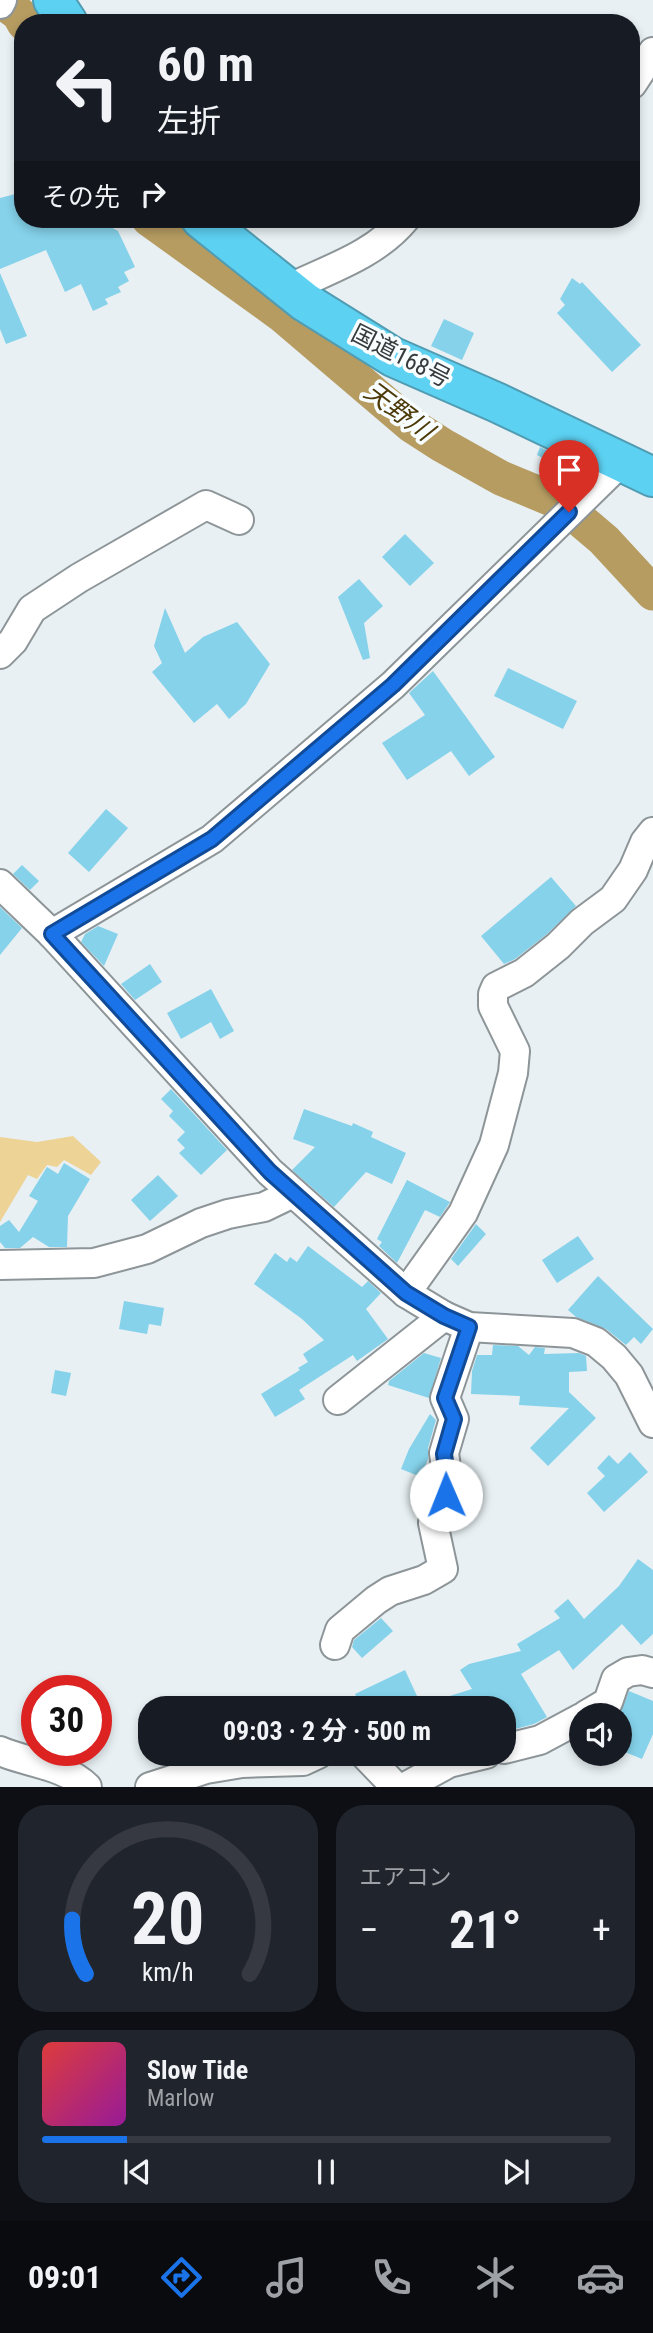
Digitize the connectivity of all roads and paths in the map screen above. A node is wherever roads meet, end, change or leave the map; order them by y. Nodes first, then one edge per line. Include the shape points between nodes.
1 (653, 52) edge
2 (640, 72) edge
3 (212, 228) edge
4 (396, 228) edge
5 (288, 289) junction
6 (637, 467) edge
7 (239, 520) dead end
8 (0, 654) edge
9 (653, 832) edge
10 (0, 885) edge
11 (52, 934) junction
12 (293, 1193) junction
13 (0, 1265) edge
14 (406, 1293) junction
15 (457, 1322) junction
16 (338, 1400) dead end
17 (653, 1423) edge
18 (335, 1644) dead end
19 (653, 1673) edge
20 (606, 1703) edge
21 (569, 1724) edge
22 (516, 1746) edge
23 (0, 1751) edge
24 (0, 1766) edge
25 (224, 1766) edge
26 (376, 1766) edge
27 (444, 1766) edge
28 (67, 1787) edge
29 (87, 1787) edge
30 (150, 1787) edge
31 (398, 1787) edge
32 (405, 1787) edge

1 - 2 street
3 - 5 highway, 国道168号
4 - 5 street via 363,254
5 - 6 highway, 国道168号 via 393,357
6 - 11 street via 519,562 393,685 212,839
7 - 8 street via 206,505 158,531 32,609
9 - 14 street via 613,899 524,973 496,987 493,1006 515,1051 494,1145 463,1213
10 - 11 street
11 - 12 street
12 - 13 street via 264,1207 201,1223 147,1249 94,1263
12 - 14 street
14 - 15 street
15 - 16 street
15 - 17 street via 573,1333 596,1342 629,1375
15 - 18 street via 445,1398 454,1419 444,1454 446,1495 433,1523 443,1569 376,1600 340,1630
19 - 20 street via 628,1672 617,1679
21 - 22 street
23 - 29 street via 60,1770
24 - 28 street
25 - 30 street
26 - 31 street
27 - 32 street

